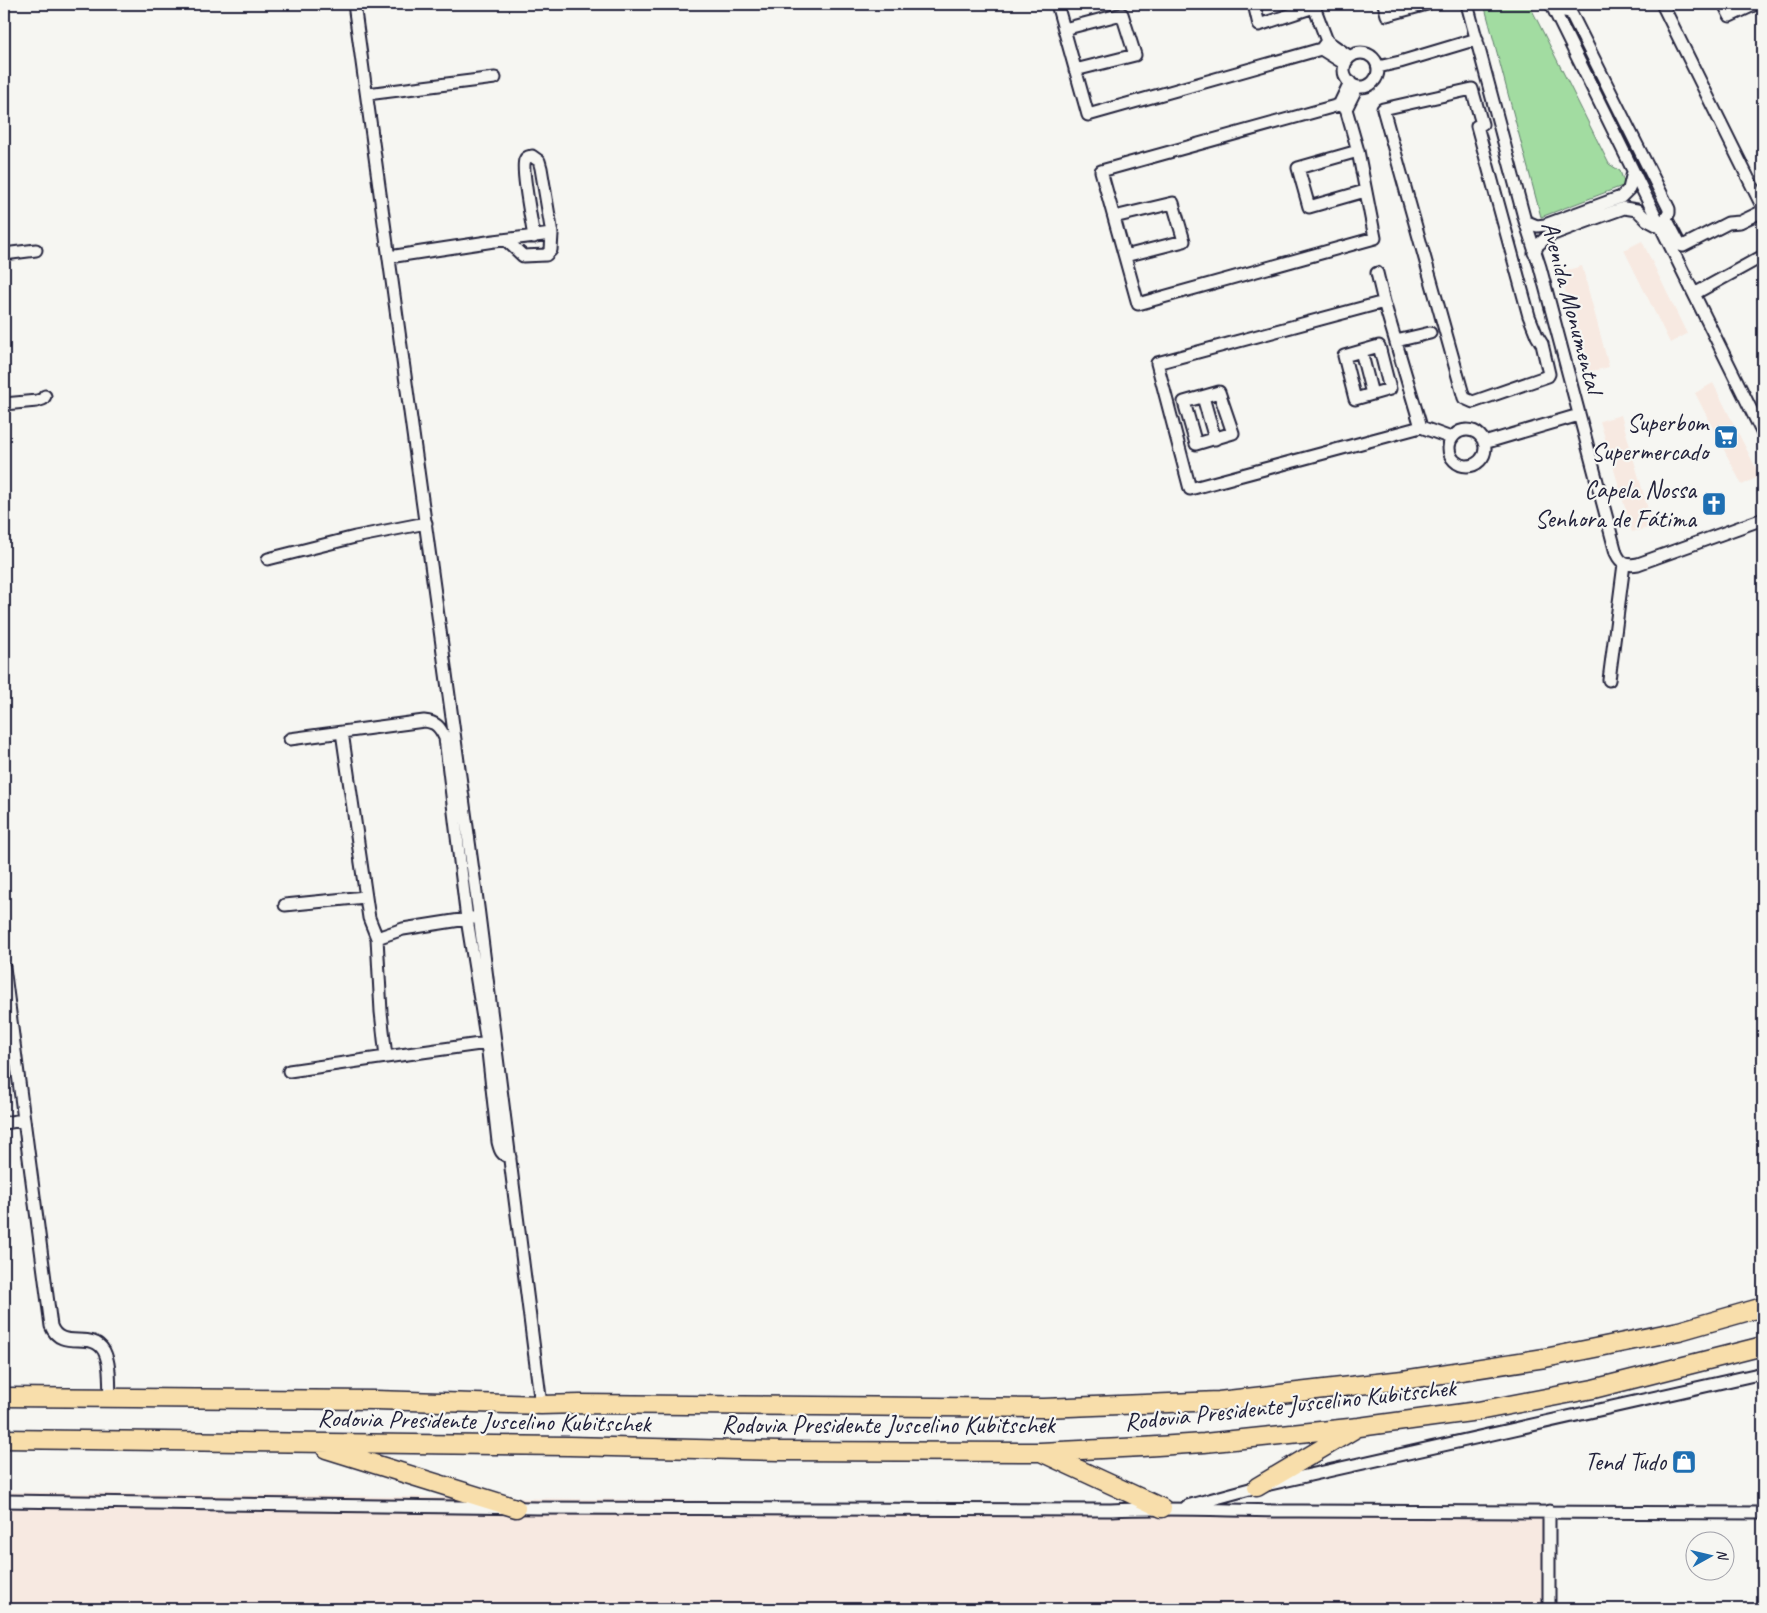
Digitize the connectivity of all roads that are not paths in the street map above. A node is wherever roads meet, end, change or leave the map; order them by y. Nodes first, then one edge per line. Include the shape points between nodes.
1 (354, 4) edge
2 (1057, 4) edge
3 (1254, 4) edge
4 (1384, 4) edge
5 (1427, 4) edge
6 (1467, 4) edge
7 (1551, 4) edge
8 (1561, 4) edge
9 (1662, 4) edge
10 (1724, 4) edge
11 (1756, 4) edge
12 (1313, 5) edge
13 (1064, 30) junction
14 (1477, 39) junction
15 (1324, 45) junction
16 (1348, 60) junction
17 (1378, 67) junction
18 (1075, 70) junction
19 (495, 78) dead end
20 (1354, 85) junction
21 (366, 94) junction
22 (1616, 102) junction
23 (1342, 107) junction
24 (1602, 109) junction
25 (1623, 115) junction
26 (1609, 122) junction
27 (1358, 151) junction
28 (1633, 172) junction
29 (1365, 191) junction
30 (1114, 217) junction
31 (1525, 221) junction
32 (1660, 227) junction
33 (552, 234) junction
34 (534, 237) junction
35 (506, 240) junction
36 (36, 250) dead end
37 (1534, 253) junction
38 (4, 254) edge
39 (1125, 256) junction
40 (1763, 256) edge
41 (389, 257) junction
42 (1377, 272) dead end
43 (1694, 294) junction
44 (1384, 302) junction
45 (1551, 311) junction
46 (1529, 316) junction
47 (1430, 333) dead end
48 (1396, 341) junction
49 (1360, 351) junction
50 (1402, 363) junction
51 (1385, 368) junction
52 (1372, 394) junction
53 (45, 396) dead end
54 (1203, 397) junction
55 (4, 404) edge
56 (1579, 416) junction
57 (1190, 422) junction
58 (1174, 426) junction
59 (1421, 427) junction
60 (1763, 434) edge
61 (1451, 438) junction
62 (1215, 439) junction
63 (1484, 443) junction
64 (1763, 519) edge
65 (426, 523) junction
66 (268, 559) dead end
67 (1624, 564) junction
68 (1609, 680) dead end
69 (342, 732) junction
70 (290, 739) dead end
71 (365, 897) junction
72 (285, 905) dead end
73 (479, 916) junction
74 (467, 919) junction
75 (377, 938) junction
76 (4, 967) edge
77 (487, 1043) junction
78 (386, 1057) junction
79 (289, 1071) dead end
80 (23, 1120) junction
81 (4, 1123) edge
82 (510, 1157) junction
83 (1763, 1307) edge
84 (1763, 1346) edge
85 (1763, 1374) edge
86 (4, 1397) edge
87 (110, 1399) junction
88 (541, 1405) junction
89 (1359, 1426) junction
90 (4, 1439) edge
91 (307, 1444) junction
92 (1040, 1452) junction
93 (1257, 1487) junction
94 (4, 1501) edge
95 (516, 1508) junction
96 (1170, 1508) junction
97 (1549, 1511) junction
98 (1763, 1514) edge
99 (1549, 1609) edge

1 - 21 street
2 - 13 street
3 - 12 street via 1259,25
4 - 5 street via 1387,15
6 - 14 street, Avenida Monumental
7 - 24 street
8 - 22 street via 1572,15
9 - 25 street via 1761,202 1761,212 1680,245 1667,220 1669,209
10 - 11 street via 1730,16
12 - 15 street
13 - 18 street
13 - 18 street via 1122,14 1135,55
14 - 17 street
14 - 31 street, Avenida Monumental
15 - 16 street
15 - 18 street via 1088,116
16 - 17 street via 1363,52 1372,56
16 - 20 street via 1344,69 1346,78
17 - 20 street via 1374,80 1368,85
19 - 21 street
20 - 23 street
21 - 41 street
22 - 24 street
22 - 25 street
23 - 27 street
23 - 30 street via 1101,171
24 - 26 street
25 - 26 street
26 - 28 street
27 - 29 street
27 - 29 street via 1298,168 1309,207
28 - 31 street via 1629,189 1621,197 1545,225 1537,226
28 - 32 street
29 - 39 street via 1375,238 1138,304
30 - 39 street
30 - 39 street via 1173,203 1184,241
31 - 37 street, Avenida Monumental
32 - 37 street via 1637,210 1624,208 1548,236
32 - 43 street
33 - 34 street
33 - 34 street via 541,168 539,161 532,156 525,160 524,165
33 - 35 street via 551,250 546,255 523,256
34 - 35 street
35 - 41 street
36 - 38 street
37 - 45 street, Avenida Monumental
40 - 43 street
41 - 65 street
42 - 44 street
43 - 60 street
44 - 48 street
44 - 58 street via 1157,363
45 - 46 street
45 - 56 street, Avenida Monumental
46 - 46 street via 1477,126 1482,124 1472,89 1383,109 1464,398 1473,402 1548,376 1542,344
47 - 48 street
48 - 50 street
49 - 51 street via 1379,346
49 - 52 street
49 - 52 street via 1344,356 1355,399
50 - 51 street
50 - 59 street
51 - 52 street via 1390,389
53 - 55 street via 37,401
54 - 57 street via 1184,402
54 - 62 street
54 - 62 street via 1219,392 1233,433
56 - 63 street
56 - 67 street, Avenida Monumental via 1616,553
57 - 58 street
57 - 62 street via 1196,444
58 - 59 street via 1190,489
59 - 61 street
61 - 63 street via 1462,430 1469,430 1481,436
61 - 63 street via 1450,456 1464,466 1480,460
64 - 67 street via 1638,564
65 - 66 street
65 - 73 street
67 - 68 street
69 - 70 street
69 - 71 street
69 - 74 street via 424,721 437,724 441,729 453,796
71 - 72 street
71 - 75 street
73 - 74 street
73 - 82 street
74 - 75 street via 403,929
74 - 77 street
75 - 78 street
76 - 80 street
77 - 78 street
77 - 82 street via 498,1142 500,1151
78 - 79 street
80 - 81 street
80 - 87 street via 51,1326 54,1334 61,1338 85,1340 101,1347 108,1364
82 - 88 street
83 - 88 highway, Rodovia Presidente Juscelino Kubitschek via 1679,1331 1545,1358 1403,1380 1220,1401 1044,1408
84 - 89 highway, Rodovia Presidente Juscelino Kubitschek via 1593,1389 1478,1411
85 - 93 street
86 - 87 highway, Rodovia Presidente Juscelino Kubitschek
87 - 88 highway, Rodovia Presidente Juscelino Kubitschek via 375,1400
89 - 92 highway, Rodovia Presidente Juscelino Kubitschek via 1204,1443
89 - 93 highway
90 - 91 highway, Rodovia Presidente Juscelino Kubitschek
91 - 92 highway, Rodovia Presidente Juscelino Kubitschek
91 - 95 highway
92 - 96 highway
93 - 96 street
94 - 95 street
95 - 96 street
96 - 97 street via 1224,1511
97 - 98 street
97 - 99 street

